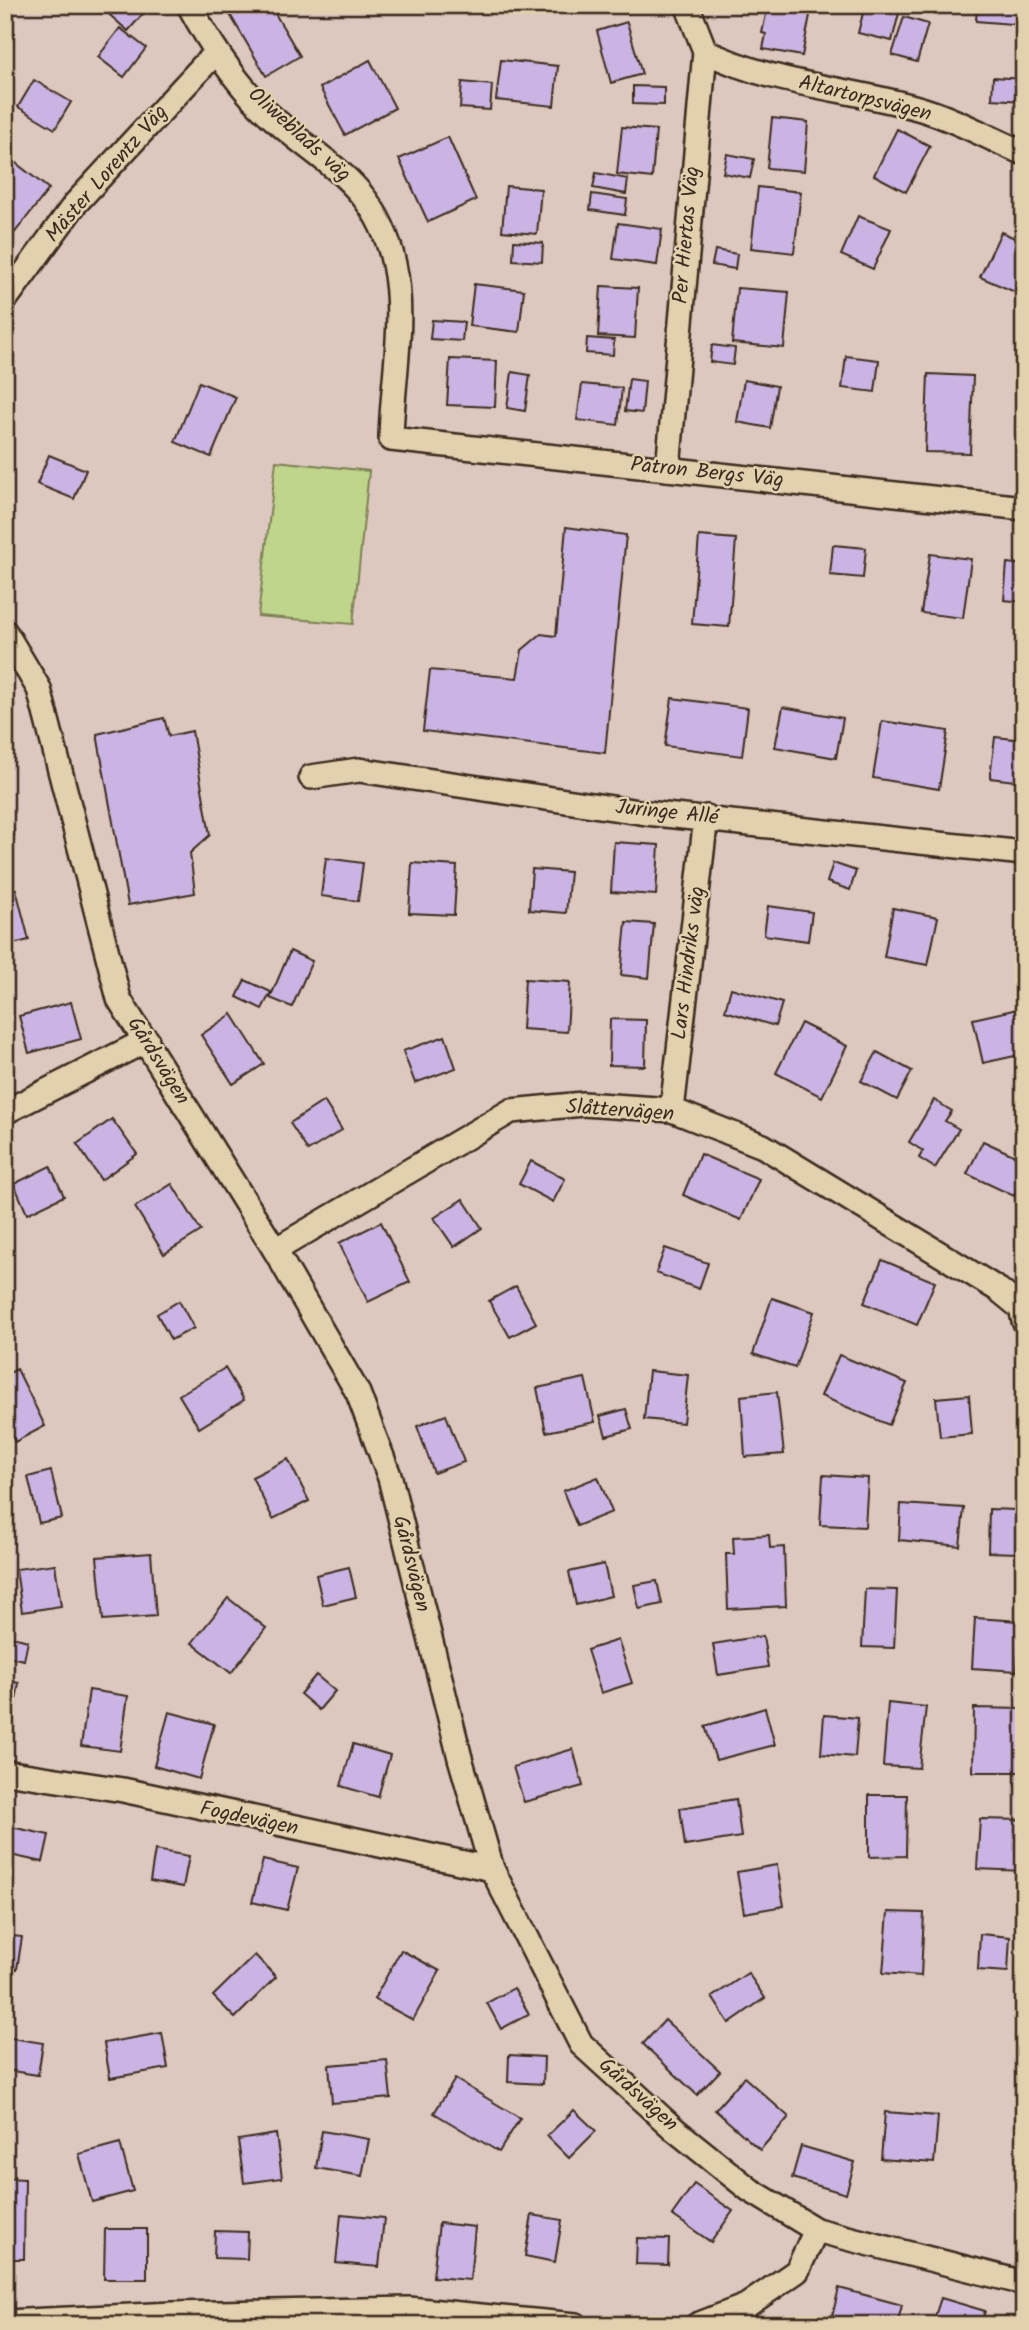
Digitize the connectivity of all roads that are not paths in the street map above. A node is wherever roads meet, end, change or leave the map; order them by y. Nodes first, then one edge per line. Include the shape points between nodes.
1 (189, 5) edge
2 (687, 5) edge
3 (705, 51) junction
4 (215, 53) junction
5 (1024, 153) edge
6 (5, 300) edge
7 (391, 439) joint
8 (668, 469) junction
9 (1024, 508) edge
10 (5, 632) edge
11 (311, 776) dead end
12 (706, 817) junction
13 (1024, 853) edge
14 (147, 1040) junction
15 (672, 1110) junction
16 (5, 1112) edge
17 (275, 1250) junction
18 (1024, 1321) edge
19 (5, 1772) edge
20 (492, 1869) junction
21 (816, 2230) junction
22 (1024, 2283) edge
23 (5, 2322) edge
24 (576, 2325) edge
25 (697, 2325) edge

1 - 4 street, Oliweblads väg
2 - 3 street, Per Hiertas Väg
3 - 5 street, Altartorpsvägen via 761,74 922,110
3 - 8 street, Per Hiertas Väg
4 - 6 street, Mäster Lorentz Väg via 75,204
4 - 7 street, Oliweblads väg via 259,105 352,180 383,228 394,265 398,303
7 - 8 street, Patron Bergs Väg
8 - 9 street, Patron Bergs Väg
10 - 14 street, Gårdsvägen via 39,690 119,999
11 - 12 street, Juringe Allé via 359,769 646,813
12 - 13 street, Juringe Allé
12 - 15 street, Lars Hindriks väg
14 - 16 street
14 - 17 street, Gårdsvägen
15 - 17 street, Slåttervägen via 583,1104 511,1111
15 - 18 street, Slåttervägen via 762,1146 999,1290 1021,1308
17 - 20 street, Gårdsvägen via 358,1393 390,1478
19 - 20 street, Fogdevägen via 123,1790
20 - 21 street, Gårdsvägen via 582,2044 750,2190
21 - 22 street, Gårdsvägen
21 - 25 street via 797,2271 746,2306
23 - 24 street via 409,2309

